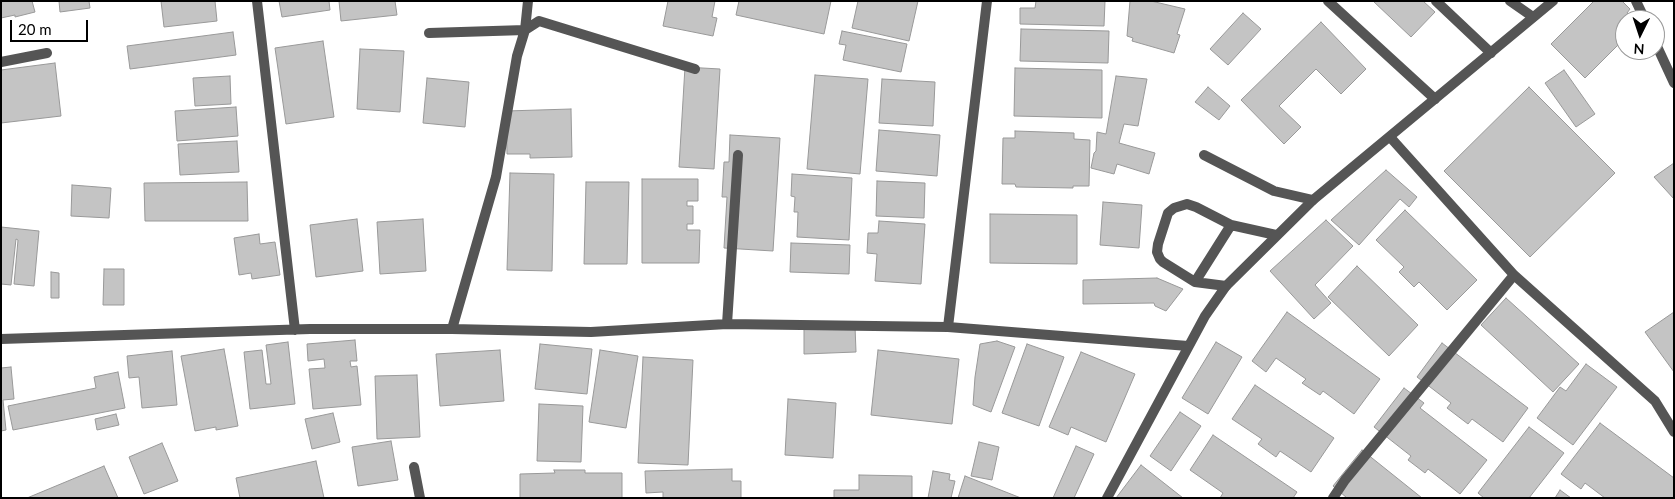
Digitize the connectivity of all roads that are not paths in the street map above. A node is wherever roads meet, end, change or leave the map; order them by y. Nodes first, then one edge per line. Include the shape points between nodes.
1 (257, 1) edge
2 (528, 1) edge
3 (987, 1) edge
4 (1328, 1) edge
5 (1436, 1) edge
6 (1510, 1) edge
7 (1553, 1) edge
8 (1533, 17) junction
9 (524, 30) junction
10 (429, 33) dead end
11 (47, 53) dead end
12 (1491, 53) junction
13 (1663, 60) edge
14 (1, 62) edge
15 (695, 69) dead end
16 (1674, 83) edge
17 (1435, 99) junction
18 (1390, 138) junction
19 (738, 155) dead end
20 (1204, 155) dead end
21 (1313, 200) junction
22 (1231, 225) junction
23 (1276, 234) junction
24 (1514, 275) junction
25 (1195, 282) junction
26 (1226, 286) junction
27 (727, 324) junction
28 (948, 327) junction
29 (452, 329) junction
30 (295, 330) junction
31 (1, 339) edge
32 (1188, 346) junction
33 (1674, 432) edge
34 (414, 468) dead end
35 (420, 498) edge
36 (1107, 498) edge
37 (1333, 498) edge

1 - 30 street
2 - 9 street
3 - 28 street
4 - 17 street
5 - 12 street
6 - 8 street
7 - 8 street
8 - 12 street
9 - 10 street
9 - 15 street via 539,21
9 - 29 street via 496,176
11 - 14 street
12 - 17 street
13 - 16 street
17 - 18 street
18 - 21 street
18 - 24 street
19 - 27 street
20 - 21 street via 1274,190
21 - 23 street
22 - 23 street
22 - 25 street
22 - 25 street via 1187,204 1168,213 1158,244 1160,259
23 - 26 street
24 - 33 street via 1655,401
24 - 37 street
25 - 26 street
26 - 32 street
27 - 28 street
27 - 29 street via 591,332
28 - 32 street
29 - 30 street
30 - 31 street
32 - 36 street
34 - 35 street

